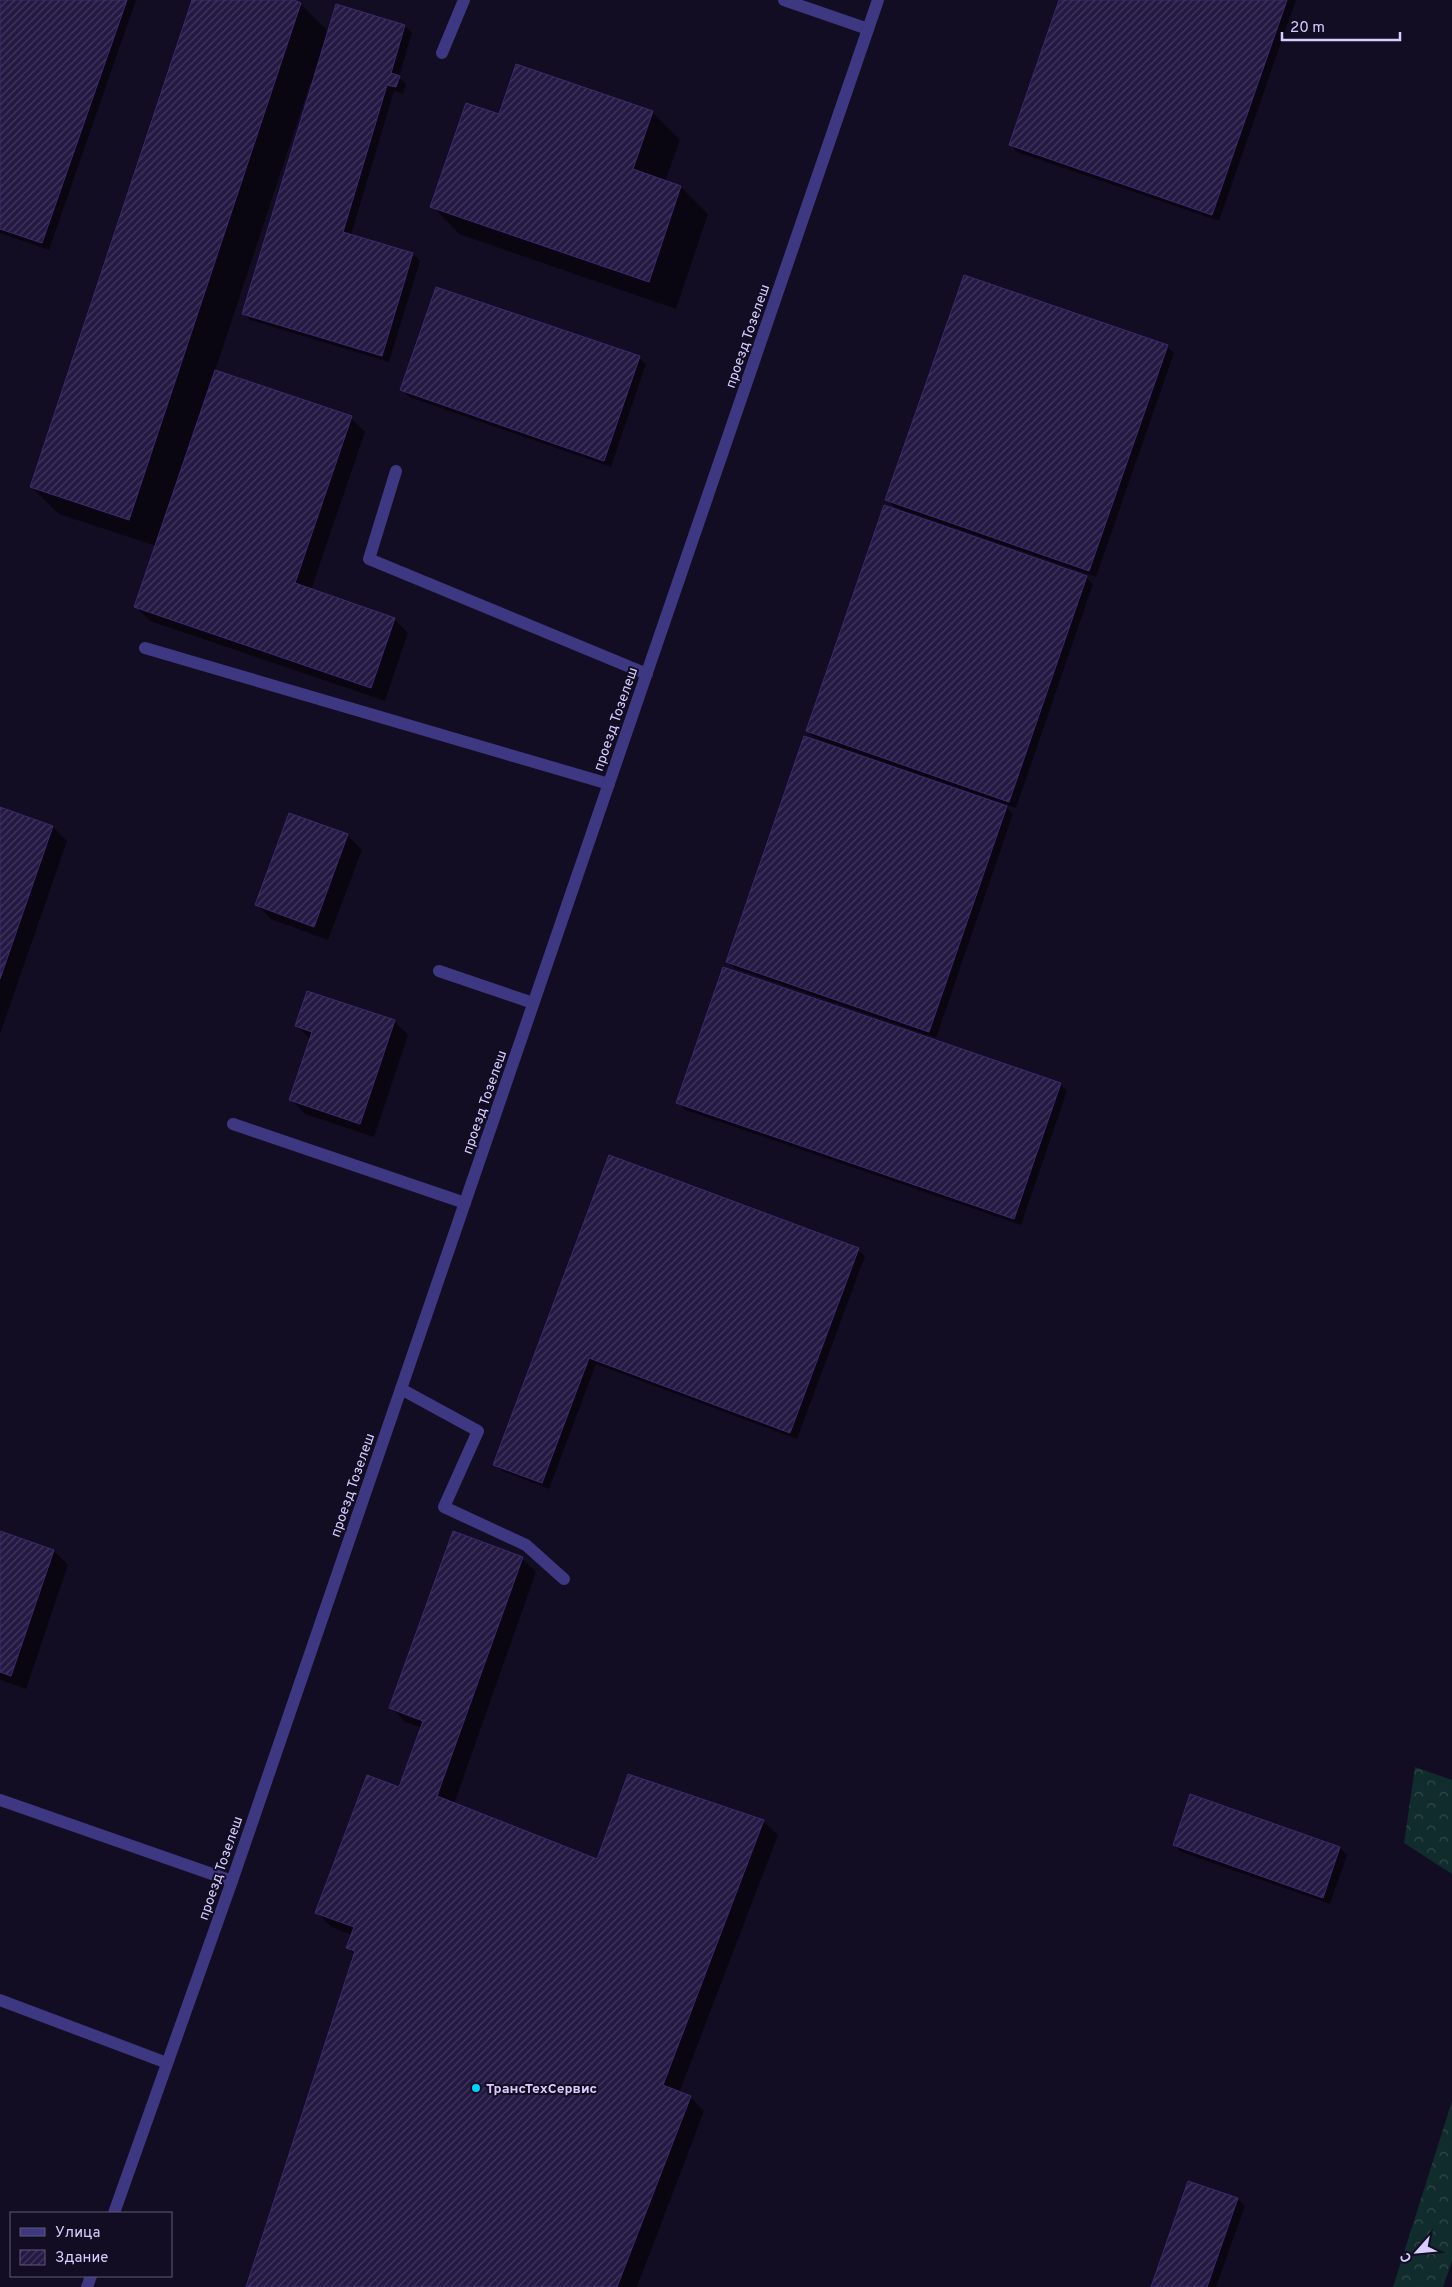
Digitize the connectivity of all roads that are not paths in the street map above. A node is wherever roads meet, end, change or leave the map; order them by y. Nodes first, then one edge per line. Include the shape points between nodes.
1 (464, 0) edge
2 (784, 0) edge
3 (878, 0) edge
4 (868, 29) junction
5 (442, 53) dead end
6 (396, 471) dead end
7 (145, 648) dead end
8 (646, 674) junction
9 (609, 784) junction
10 (439, 971) dead end
11 (533, 1003) junction
12 (233, 1124) dead end
13 (465, 1203) junction
14 (401, 1389) junction
15 (564, 1579) dead end
16 (0, 1800) edge
17 (232, 1881) junction
18 (0, 2000) edge
19 (168, 2063) junction
20 (114, 2212) edge

1 - 5 street
2 - 4 street
3 - 4 street, проезд Тозелеш
4 - 8 street, проезд Тозелеш
6 - 8 street via 369,559
7 - 9 street
8 - 9 street, проезд Тозелеш
9 - 11 street, проезд Тозелеш
10 - 11 street
11 - 13 street, проезд Тозелеш
12 - 13 street
13 - 14 street, проезд Тозелеш
14 - 15 street via 478,1431 444,1507 526,1546
14 - 17 street, проезд Тозелеш
16 - 17 street
17 - 19 street, проезд Тозелеш
18 - 19 street
19 - 20 street, проезд Тозелеш

